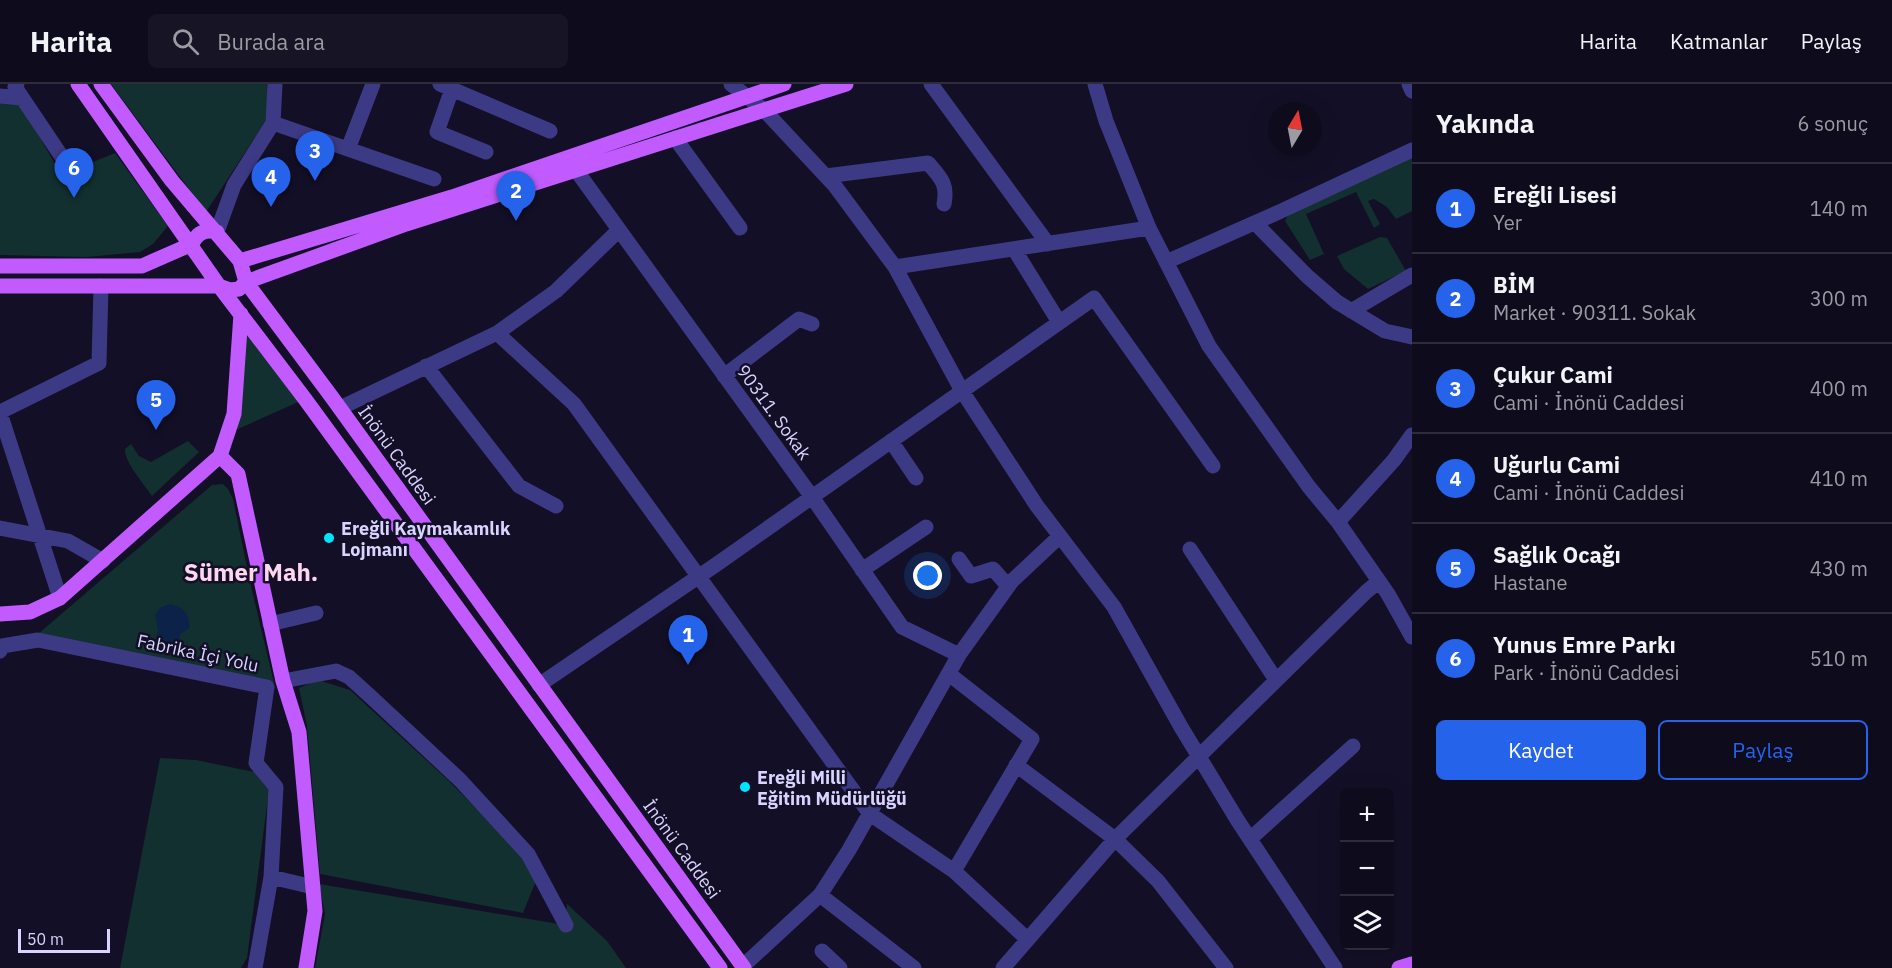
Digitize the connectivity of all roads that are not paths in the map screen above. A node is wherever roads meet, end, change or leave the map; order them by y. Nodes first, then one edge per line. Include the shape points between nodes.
1 (78, 84) edge
2 (101, 84) edge
3 (275, 84) edge
4 (373, 84) edge
5 (731, 84) edge
6 (784, 84) edge
7 (846, 84) edge
8 (931, 84) edge
9 (1095, 84) edge
10 (1408, 84) edge
11 (446, 86) edge
12 (20, 91) edge
13 (1412, 91) edge
14 (0, 96) edge
15 (746, 97) junction
16 (764, 110) junction
17 (273, 123) junction
18 (550, 131) dead end
19 (675, 138) junction
20 (348, 150) junction
21 (1412, 150) edge
22 (486, 152) dead end
23 (64, 160) dead end
24 (576, 170) junction
25 (826, 176) junction
26 (434, 179) dead end
27 (944, 204) dead end
28 (1255, 223) junction
29 (740, 228) dead end
30 (1149, 228) junction
31 (619, 230) junction
32 (217, 232) junction
33 (192, 244) junction
34 (1048, 244) junction
35 (1014, 249) junction
36 (240, 261) junction
37 (1166, 262) junction
38 (0, 266) edge
39 (895, 267) junction
40 (1412, 275) edge
41 (246, 282) junction
42 (0, 286) edge
43 (101, 286) junction
44 (219, 286) junction
45 (1351, 311) junction
46 (241, 314) junction
47 (1059, 322) junction
48 (812, 324) dead end
49 (496, 333) junction
50 (1412, 337) edge
51 (426, 366) junction
52 (724, 376) junction
53 (962, 391) junction
54 (340, 408) junction
55 (0, 413) edge
56 (1412, 435) edge
57 (891, 441) junction
58 (220, 456) junction
59 (1213, 466) dead end
60 (916, 478) dead end
61 (812, 497) junction
62 (556, 506) dead end
63 (1338, 522) junction
64 (926, 527) dead end
65 (0, 528) edge
66 (40, 535) junction
67 (1060, 536) junction
68 (1190, 549) dead end
69 (959, 559) dead end
70 (103, 561) junction
71 (862, 570) junction
72 (698, 576) junction
73 (1378, 582) junction
74 (1008, 586) junction
75 (60, 598) junction
76 (0, 614) edge
77 (316, 614) dead end
78 (270, 624) junction
79 (1412, 637) edge
80 (0, 651) edge
81 (959, 655) junction
82 (948, 674) junction
83 (1276, 680) junction
84 (283, 681) junction
85 (539, 685) junction
86 (1353, 746) dead end
87 (1199, 756) junction
88 (1016, 765) junction
89 (870, 814) junction
90 (1115, 839) junction
91 (1250, 839) junction
92 (954, 871) junction
93 (271, 877) junction
94 (312, 887) junction
95 (820, 895) junction
96 (566, 925) dead end
97 (1027, 939) junction
98 (822, 951) dead end
99 (1412, 964) edge
100 (744, 967) edge
101 (255, 968) edge
102 (306, 968) edge
103 (720, 968) edge
104 (840, 968) edge
105 (914, 968) edge
106 (1003, 968) edge
107 (1226, 968) edge
108 (1335, 968) edge
109 (1399, 968) edge

1 - 33 main road
2 - 32 main road, İnönü Caddesi via 172,180
3 - 17 street
4 - 20 street
5 - 15 street
6 - 15 main road
7 - 16 main road
8 - 34 street
9 - 30 street
10 - 13 street
11 - 18 street
11 - 22 street via 437,132
12 - 14 street
12 - 23 street
15 - 16 street
15 - 36 main road via 452,197
16 - 19 main road
16 - 25 street
17 - 20 street
17 - 32 street via 234,185
19 - 24 main road
19 - 29 street
20 - 26 street
21 - 28 street
24 - 31 street, 90311. Sokak
24 - 41 main road via 406,224
25 - 27 street via 928,163 947,190
25 - 39 street
28 - 37 street
28 - 45 street via 1307,276
30 - 34 street
30 - 37 street
31 - 49 street via 556,291
31 - 52 street, 90311. Sokak
32 - 33 main road via 202,233
32 - 36 main road, İnönü Caddesi
33 - 38 main road via 142,266
33 - 44 main road
34 - 35 street
35 - 39 street
35 - 47 street
36 - 41 main road, İnönü Caddesi
37 - 63 street via 1209,346 1309,488
39 - 53 street
40 - 45 street
41 - 44 main road via 239,289
41 - 54 main road, İnönü Caddesi
42 - 43 main road
43 - 44 main road
43 - 55 street via 99,363
44 - 46 main road
45 - 50 street via 1385,331
46 - 58 main road via 234,414
46 - 103 main road
47 - 53 street
47 - 59 street via 1094,297
48 - 52 street via 799,319
49 - 51 street
49 - 72 street via 574,404
51 - 54 street
51 - 62 street via 519,486
52 - 61 street, 90311. Sokak
53 - 57 street
53 - 67 street
54 - 85 main road, İnönü Caddesi
55 - 66 street
56 - 63 street
57 - 60 street
57 - 61 street
58 - 70 main road
58 - 78 main road via 238,474
61 - 71 street, 90311. Sokak
61 - 72 street
63 - 73 street
64 - 71 street
65 - 66 street
66 - 70 street via 68,541
66 - 75 street
67 - 74 street
67 - 87 street via 1114,607
68 - 83 street
69 - 74 street via 971,576 993,569
70 - 75 main road
71 - 81 street, 90311. Sokak via 902,627
72 - 85 street
72 - 89 street
73 - 79 street
73 - 83 street
74 - 81 street
75 - 76 main road via 30,612
77 - 78 street
78 - 84 main road
80 - 93 street, Fabrika İçi Yolu via 2,646 38,640 267,687 256,763 276,787
81 - 82 street
82 - 88 street via 1032,739
82 - 89 street
83 - 87 street
84 - 94 main road via 299,732
84 - 96 street via 336,671 356,684 460,780 528,854
85 - 100 main road, İnönü Caddesi
86 - 91 street
87 - 90 street
87 - 91 street
88 - 90 street
88 - 92 street
89 - 92 street
89 - 95 street
90 - 97 street
90 - 107 street via 1158,881
91 - 108 street
92 - 97 street
93 - 94 street
93 - 101 street, Fabrika İçi Yolu
94 - 102 main road via 315,911
95 - 100 street
95 - 105 street
97 - 106 street
98 - 104 street
99 - 109 main road

